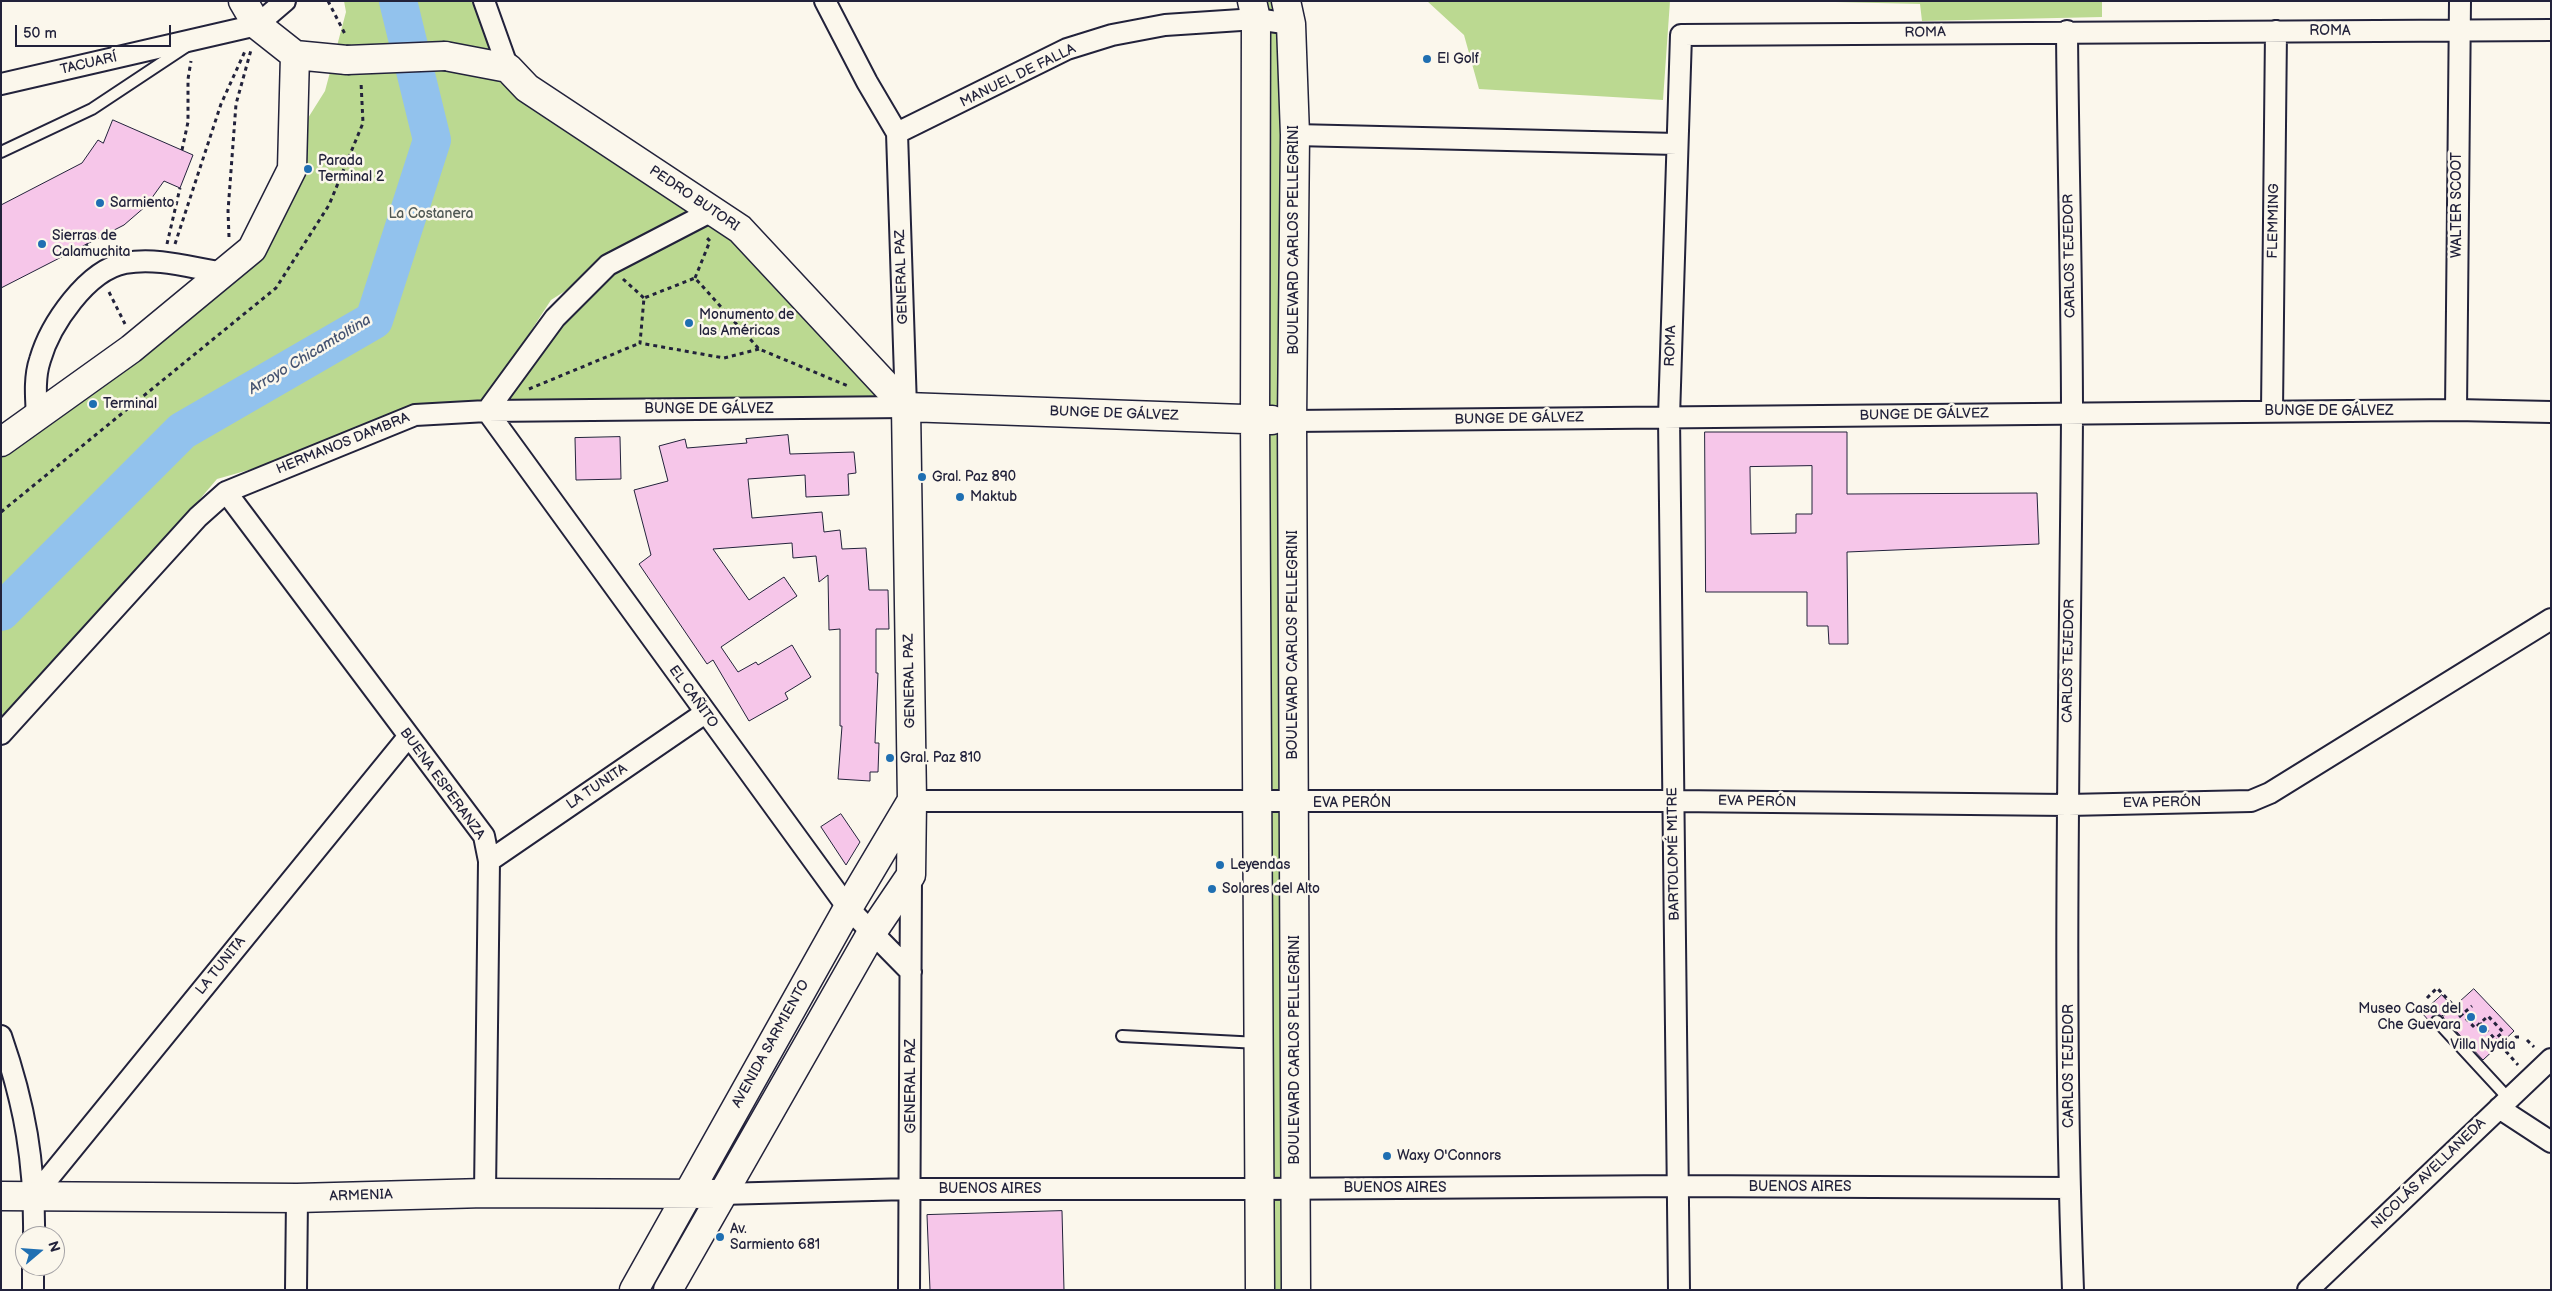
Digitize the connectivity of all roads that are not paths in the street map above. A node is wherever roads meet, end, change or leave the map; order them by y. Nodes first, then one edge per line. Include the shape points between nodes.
1 (243, 1) edge
2 (285, 1) edge
3 (484, 1) edge
4 (826, 1) edge
5 (2460, 1) edge
6 (1254, 10) edge
7 (1288, 13) edge
8 (257, 25) junction
9 (2458, 30) junction
10 (2551, 30) edge
11 (2067, 31) junction
12 (2276, 31) junction
13 (194, 41) junction
14 (296, 55) junction
15 (508, 68) junction
16 (1, 84) edge
17 (897, 133) junction
18 (1296, 135) junction
19 (1677, 144) junction
20 (1, 152) edge
21 (701, 217) junction
22 (227, 270) junction
23 (906, 407) junction
24 (2456, 410) junction
25 (487, 411) junction
26 (2272, 411) junction
27 (2551, 412) edge
28 (2072, 413) junction
29 (37, 416) junction
30 (1669, 417) junction
31 (1255, 419) junction
32 (1292, 421) junction
33 (1, 442) edge
34 (226, 492) junction
35 (2551, 619) edge
36 (705, 714) junction
37 (1, 734) edge
38 (408, 737) junction
39 (912, 801) junction
40 (1674, 801) junction
41 (1258, 803) junction
42 (1294, 803) junction
43 (2068, 805) junction
44 (489, 861) junction
45 (911, 875) junction
46 (848, 908) junction
47 (872, 934) junction
48 (911, 972) junction
49 (2437, 1021) dead end
50 (1, 1036) edge
51 (1122, 1036) dead end
52 (1259, 1043) junction
53 (2551, 1060) edge
54 (2504, 1103) junction
55 (2551, 1142) edge
56 (1679, 1186) junction
57 (2069, 1188) junction
58 (910, 1189) junction
59 (1259, 1189) junction
60 (1295, 1189) junction
61 (688, 1192) junction
62 (486, 1193) junction
63 (721, 1194) junction
64 (1, 1196) edge
65 (34, 1196) junction
66 (297, 1198) junction
67 (34, 1226) edge
68 (33, 1276) edge
69 (33, 1290) edge
70 (296, 1290) edge
71 (634, 1290) edge
72 (668, 1290) edge
73 (909, 1290) edge
74 (1260, 1290) edge
75 (1296, 1290) edge
76 (1680, 1290) edge
77 (2073, 1290) edge
78 (2308, 1290) edge

1 - 8 street
2 - 8 street, TACUARÍ
3 - 15 street, PEDRO BUTORI
4 - 17 street
5 - 9 street, WALTER SCOOT
6 - 7 street, MANUEL DE FALLA
6 - 17 street, MANUEL DE FALLA via 1112,35 1067,50
6 - 31 street
7 - 18 street, BOULEVARD CARLOS PELLEGRINI
8 - 13 street, TACUARÍ
8 - 14 street
9 - 10 street, ROMA
9 - 12 street, ROMA
9 - 24 street, WALTER SCOOT
11 - 12 street, ROMA
11 - 19 street, ROMA via 1681,35
11 - 28 street, CARLOS TEJEDOR
12 - 26 street, FLEMMING
13 - 16 street, TACUARÍ
13 - 20 lane via 92,109
14 - 15 street, bridge via 347,60 445,56
14 - 22 street via 292,169 252,249
15 - 21 street, PEDRO BUTORI via 527,88
17 - 23 street, GENERAL PAZ
18 - 19 street
18 - 32 street, BOULEVARD CARLOS PELLEGRINI
19 - 30 street, ROMA
21 - 23 street, PEDRO BUTORI via 740,230
21 - 25 street via 608,265 555,318
22 - 29 street via 136,345
22 - 29 street via 148,261 123,263 95,278 71,300 52,328 40,360 35,390
23 - 25 street, BUNGE DE GÁLVEZ
23 - 31 street, BUNGE DE GÁLVEZ
23 - 39 street, GENERAL PAZ
24 - 26 street, BUNGE DE GÁLVEZ
24 - 27 street, BUNGE DE GÁLVEZ
25 - 34 street, HERMANOS DAMBRA via 415,415
25 - 36 street, EL CAÑITO
26 - 28 street, BUNGE DE GÁLVEZ
28 - 30 street, BUNGE DE GÁLVEZ
28 - 43 street, CARLOS TEJEDOR
29 - 33 street
30 - 32 street, BUNGE DE GÁLVEZ
30 - 40 street, BARTOLOMÉ MITRE
31 - 32 street, BUNGE DE GÁLVEZ
31 - 41 street
32 - 42 street, BOULEVARD CARLOS PELLEGRINI
34 - 37 street, HERMANOS DAMBRA via 198,517
34 - 38 street, BUENA ESPERANZA
35 - 43 street, EVA PERÓN via 2270,793 2251,801
36 - 44 street, LA TUNITA
36 - 46 street, EL CAÑITO
38 - 44 street, BUENA ESPERANZA via 484,836
38 - 65 street, LA TUNITA
39 - 41 street, EVA PERÓN
39 - 45 street, GENERAL PAZ
39 - 46 street, AVENIDA SARMIENTO
40 - 42 street, EVA PERÓN
40 - 43 street, EVA PERÓN
40 - 56 street, BARTOLOMÉ MITRE
41 - 42 street, EVA PERÓN
41 - 52 street
42 - 60 street, BOULEVARD CARLOS PELLEGRINI
43 - 57 street, CARLOS TEJEDOR
44 - 62 street, BUENA ESPERANZA
45 - 47 street
45 - 48 street, GENERAL PAZ
46 - 47 street, EL CAÑITO
46 - 61 street, AVENIDA SARMIENTO
47 - 48 street, EL CAÑITO
47 - 63 street
48 - 58 street, GENERAL PAZ
49 - 54 lane
50 - 65 street via 29,1133
51 - 52 lane
52 - 59 street
53 - 54 street, NICOLÁS AVELLANEDA
54 - 55 street
54 - 78 street, NICOLÁS AVELLANEDA
56 - 57 street, BUENOS AIRES
56 - 60 street, BUENOS AIRES
56 - 76 street, BARTOLOMÉ MITRE
57 - 77 street, CARLOS TEJEDOR
58 - 59 street, BUENOS AIRES
58 - 63 street, BUENOS AIRES
58 - 73 street, GENERAL PAZ
59 - 60 street, BUENOS AIRES
59 - 74 street
60 - 75 street, BOULEVARD CARLOS PELLEGRINI
61 - 62 street, ARMENIA
61 - 63 street, ARMENIA
61 - 71 street, AVENIDA SARMIENTO
62 - 66 street, ARMENIA
63 - 72 street
64 - 65 street, ARMENIA
65 - 66 street, ARMENIA
65 - 67 street
66 - 70 street
68 - 69 street

